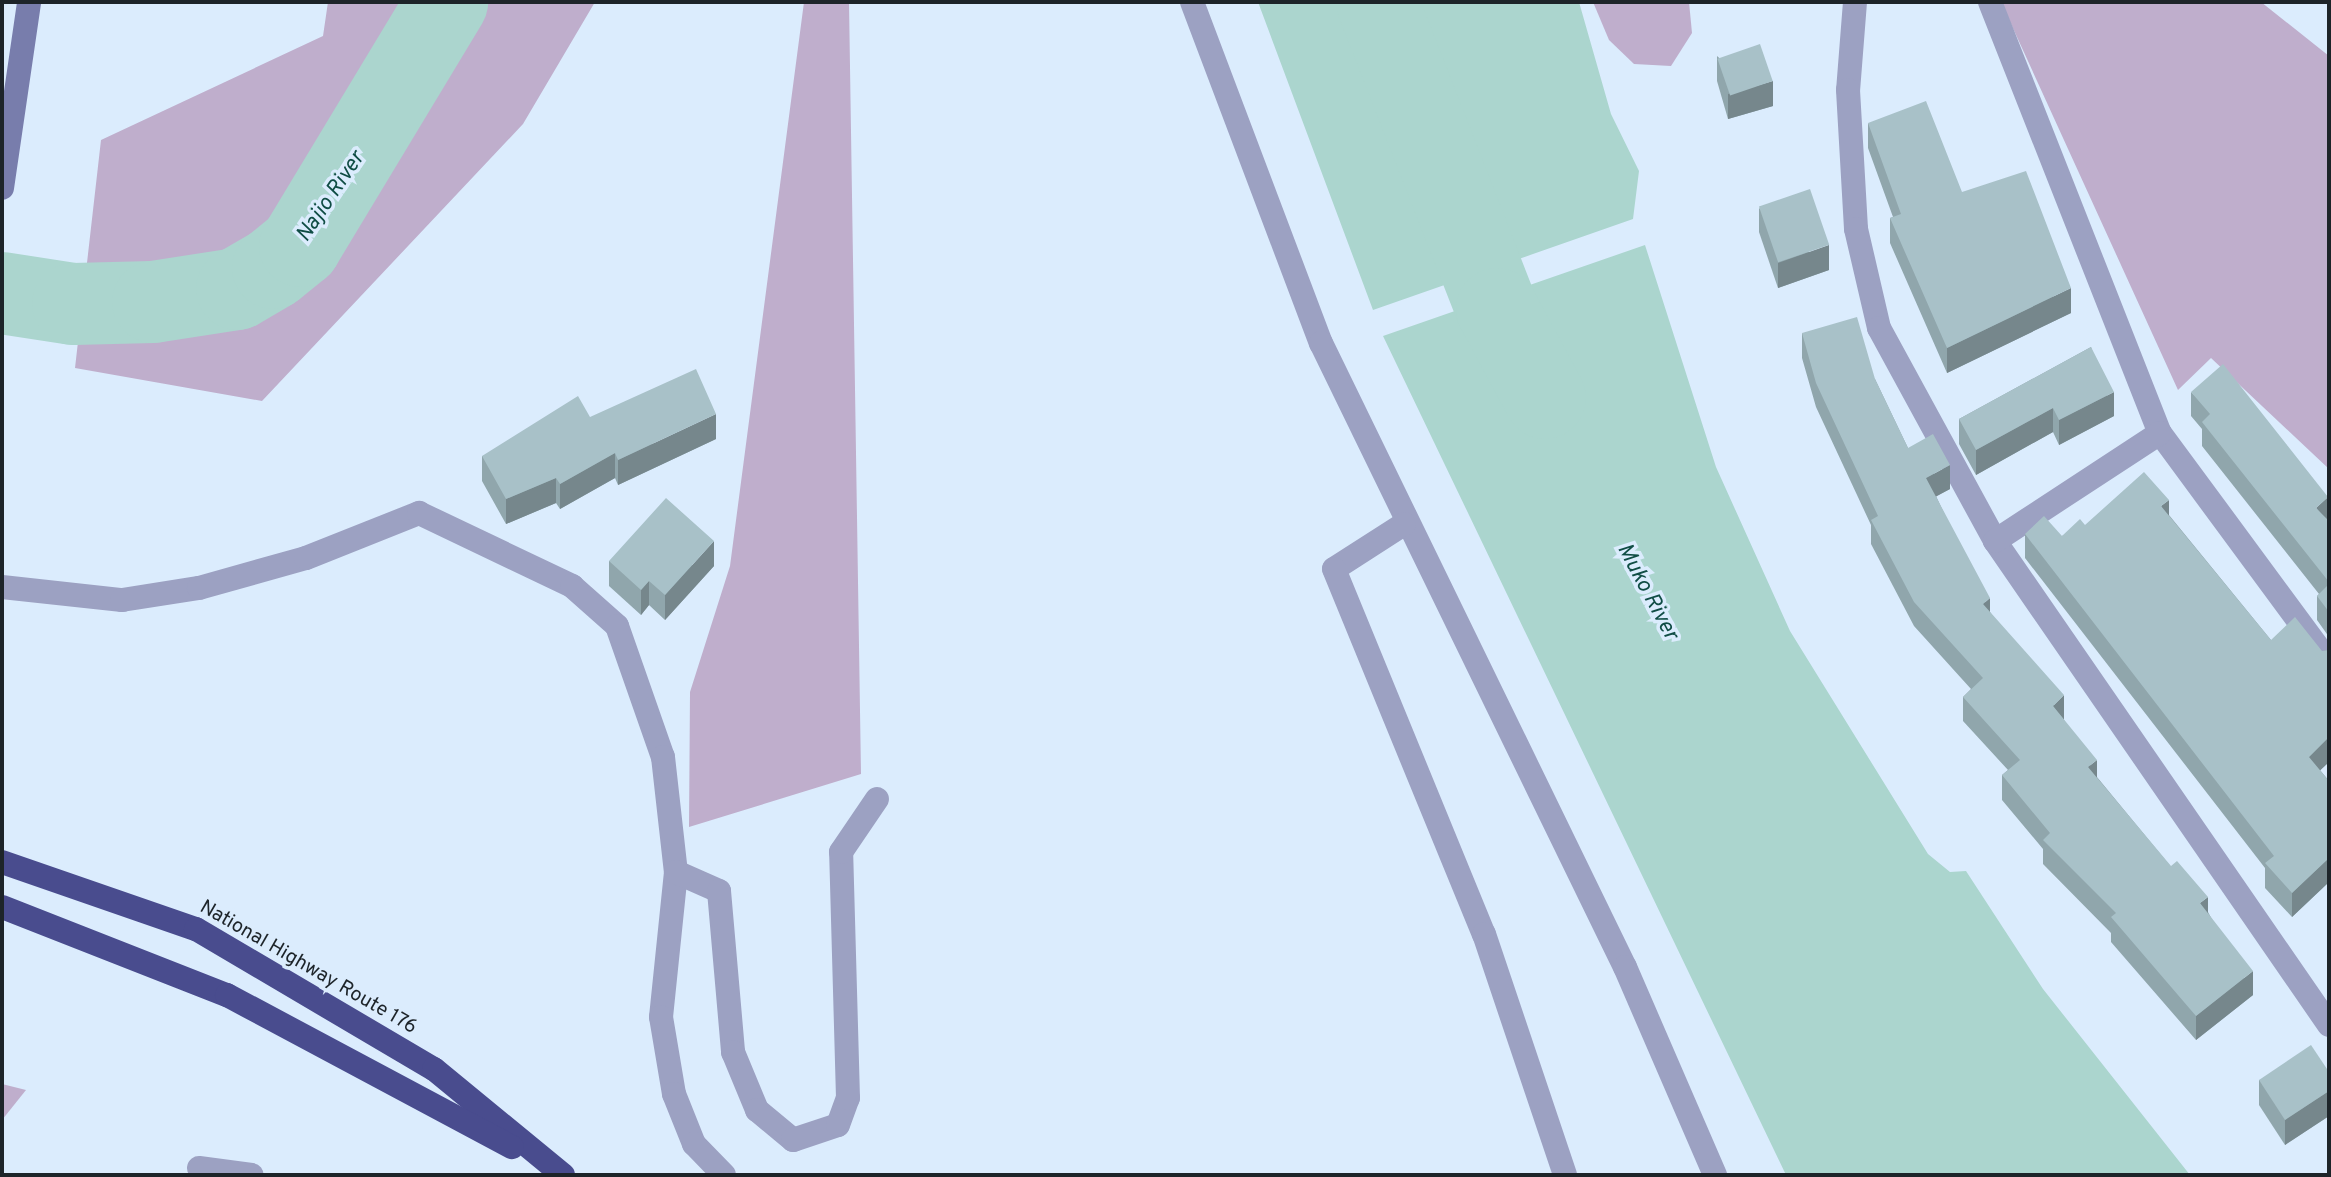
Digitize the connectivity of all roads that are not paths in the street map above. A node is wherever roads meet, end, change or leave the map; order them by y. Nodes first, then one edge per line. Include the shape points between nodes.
1 (29, 2) edge
2 (1192, 2) edge
3 (1855, 2) edge
4 (1990, 2) edge
5 (2, 188) edge
6 (2160, 433) junction
7 (1404, 524) junction
8 (1995, 541) junction
9 (2, 587) edge
10 (2329, 662) edge
11 (877, 799) dead end
12 (2, 862) edge
13 (676, 872) junction
14 (2, 907) edge
15 (2329, 1025) edge
16 (199, 1168) dead end
17 (562, 1174) edge
18 (252, 1175) edge
19 (724, 1175) edge
20 (1565, 1175) edge
21 (1715, 1175) edge

1 - 5 street
2 - 7 street via 1321,343
3 - 8 street via 1848,90 1856,229 1879,328
4 - 6 street
6 - 8 street
6 - 10 street
7 - 20 street via 1334,569 1484,934
7 - 21 street via 1625,967
8 - 15 street
9 - 13 street via 122,600 256,573 419,513 454,526 572,586 617,626 663,757
11 - 13 street via 841,852 848,1098 838,1125 793,1140 757,1110 733,1052 719,891
12 - 17 highway, National Highway Route 176 via 196,929 434,1069
13 - 19 street via 661,1017 674,1094 694,1144
14 - 17 highway, National Highway Route 176 via 227,995
16 - 18 street

